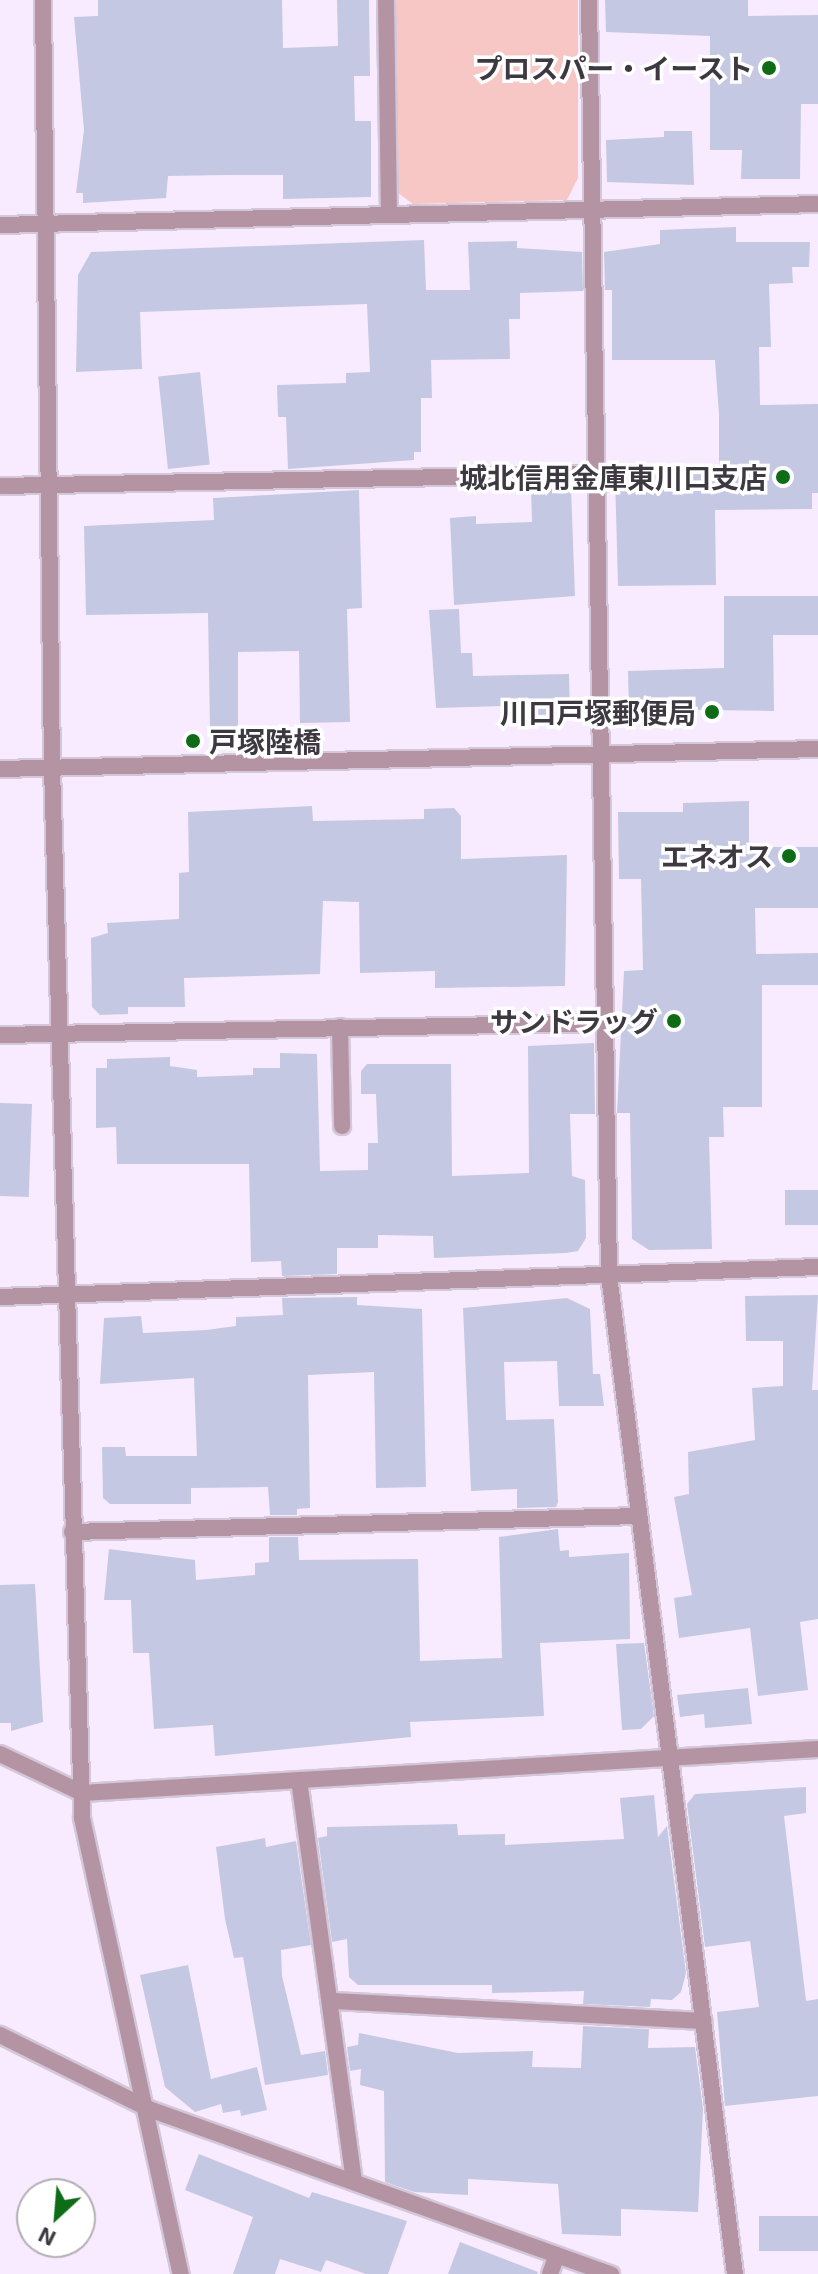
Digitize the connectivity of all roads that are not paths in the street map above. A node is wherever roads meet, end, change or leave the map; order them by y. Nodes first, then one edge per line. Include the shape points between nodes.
1 (43, 0) edge
2 (386, 0) edge
3 (589, 0) edge
4 (818, 204) edge
5 (594, 210) junction
6 (389, 213) junction
7 (48, 224) junction
8 (0, 225) edge
9 (598, 474) junction
10 (53, 484) junction
11 (0, 486) edge
12 (818, 749) edge
13 (600, 754) junction
14 (52, 767) junction
15 (0, 769) edge
16 (601, 1023) junction
17 (340, 1027) junction
18 (63, 1032) junction
19 (0, 1035) edge
20 (342, 1126) dead end
21 (818, 1267) edge
22 (609, 1275) junction
23 (67, 1295) junction
24 (0, 1297) edge
25 (637, 1516) junction
26 (72, 1532) junction
27 (818, 1749) edge
28 (0, 1754) edge
29 (671, 1758) junction
30 (299, 1780) junction
31 (82, 1793) junction
32 (333, 2001) junction
33 (703, 2021) junction
34 (0, 2035) edge
35 (149, 2109) junction
36 (354, 2181) junction
37 (557, 2255) junction
38 (181, 2274) edge
39 (550, 2274) edge
40 (611, 2274) edge
41 (735, 2274) edge

1 - 7 street
2 - 6 street
3 - 5 street
4 - 5 street
5 - 6 street
5 - 9 street
6 - 7 street
7 - 8 street
7 - 10 street
9 - 10 street
9 - 13 street
10 - 11 street
10 - 14 street
12 - 13 street
13 - 14 street
13 - 16 street
14 - 15 street
14 - 18 street
16 - 17 street
16 - 22 street
17 - 18 street
17 - 20 street
18 - 19 street
18 - 23 street
21 - 22 street
22 - 23 street
22 - 25 street
23 - 24 street
23 - 26 street
25 - 26 street
25 - 29 street
26 - 31 street
27 - 29 street
28 - 31 street
29 - 30 street
29 - 33 street
30 - 31 street
30 - 32 street
31 - 35 street
32 - 33 street
32 - 36 street
33 - 41 street
34 - 35 street
35 - 36 street
35 - 38 street
36 - 37 street
37 - 39 street
37 - 40 street

